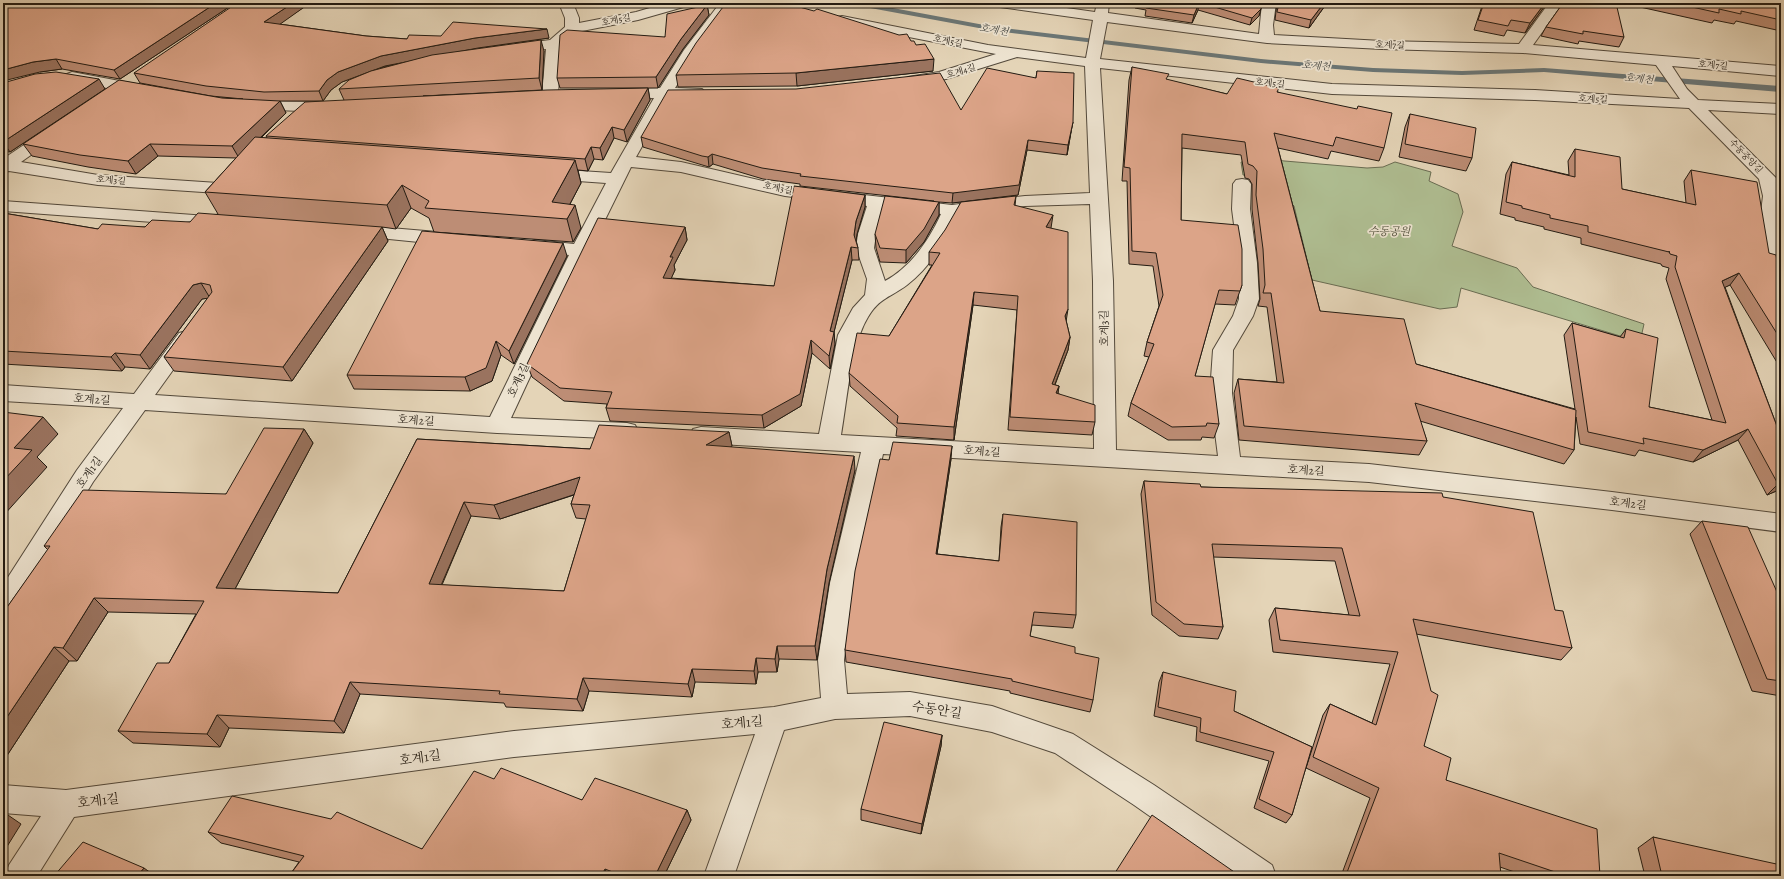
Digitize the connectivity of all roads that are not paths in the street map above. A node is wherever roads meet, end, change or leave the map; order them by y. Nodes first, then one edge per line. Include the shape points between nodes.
1 (566, 3) edge
2 (682, 3) edge
3 (727, 3) edge
4 (1000, 3) edge
5 (1104, 3) edge
6 (1269, 3) edge
7 (1556, 3) edge
8 (1067, 8) edge
9 (832, 18) edge
10 (1098, 23) junction
11 (572, 29) junction
12 (1267, 39) junction
13 (554, 44) junction
14 (1523, 48) junction
15 (501, 50) edge
16 (1016, 53) junction
17 (1092, 63) junction
18 (1663, 65) junction
19 (1781, 71) edge
20 (141, 73) edge
21 (57, 75) edge
22 (902, 81) edge
23 (121, 86) junction
24 (715, 92) edge
25 (159, 93) edge
26 (663, 93) junction
27 (550, 95) edge
28 (601, 95) edge
29 (103, 99) edge
30 (341, 100) edge
31 (238, 104) edge
32 (1697, 105) junction
33 (306, 107) junction
34 (1781, 109) edge
35 (288, 122) edge
36 (66, 124) edge
37 (626, 161) junction
38 (4, 166) edge
39 (537, 174) edge
40 (1774, 175) edge
41 (616, 179) junction
42 (1242, 184) dead end
43 (1099, 198) junction
44 (877, 202) junction
45 (3, 206) edge
46 (952, 210) junction
47 (190, 220) junction
48 (237, 223) edge
49 (339, 230) edge
50 (464, 240) edge
51 (518, 245) edge
52 (581, 250) junction
53 (1781, 264) edge
54 (874, 296) junction
55 (196, 324) edge
56 (3, 393) edge
57 (139, 402) junction
58 (497, 425) junction
59 (647, 432) edge
60 (679, 434) edge
61 (829, 441) junction
62 (874, 444) junction
63 (1105, 459) junction
64 (1230, 466) junction
65 (1781, 523) edge
66 (3, 606) edge
67 (835, 707) junction
68 (774, 720) junction
69 (3, 799) edge
70 (66, 804) junction
71 (20, 876) edge
72 (719, 876) edge
73 (1261, 876) edge

1 - 11 street via 572,18
2 - 11 street, 호계5길 via 638,16
3 - 26 street, 호계3길 via 703,33
4 - 8 street, 호계7길
5 - 10 street, 호계3길
6 - 12 street
7 - 14 street
8 - 10 street, 호계7길
9 - 16 street, 호계5길
10 - 12 street, 호계7길
10 - 17 street, 호계3길
11 - 13 street, 호계5길
12 - 14 street, 호계7길
13 - 15 street
13 - 27 street
14 - 18 street, 호계7길
16 - 17 street, 호계5길
16 - 22 street, 호계4길 via 941,76
17 - 32 street, 호계5길 via 1332,89 1535,95
17 - 43 street, 호계3길
18 - 19 street, 호계7길
18 - 32 street, 수동중앙길 via 1682,92
20 - 23 street
21 - 23 street
23 - 25 street
23 - 29 street
24 - 26 street
26 - 28 street
26 - 37 street, 호계3길
30 - 33 street via 329,107
31 - 33 street via 269,108
32 - 34 street, 호계5길
32 - 40 street, 수동중앙길
33 - 35 street
36 - 38 street
37 - 41 street, 호계3길
37 - 44 street, 호계3길 via 680,167 785,191
38 - 47 street, 호계3길 via 98,180 223,183
39 - 41 street
40 - 53 street, 수동중앙길 via 1769,220 1772,247
41 - 52 street, 호계3길
42 - 64 street via 1241,209 1248,263 1249,299 1243,316 1224,350 1221,394
43 - 46 street, 호계3길 via 1025,201
43 - 63 street, 호계3길 via 1103,281
44 - 46 street, 호계3길
44 - 54 street via 865,248 876,279
45 - 47 street
46 - 54 street via 943,231 911,270
47 - 48 street
49 - 50 street
51 - 52 street
52 - 58 street, 호계3길
54 - 61 street via 860,313 848,335
55 - 57 street, 호계1길
56 - 57 street, 호계2길
57 - 58 street, 호계2길
57 - 66 street, 호계1길 via 85,476
58 - 59 street, 호계2길
60 - 61 street, 호계2길
61 - 62 street, 호계2길
62 - 63 street, 호계2길
62 - 67 street via 842,582 831,660
63 - 64 street, 호계2길
64 - 65 street, 호계2길 via 1369,473
67 - 68 street, 호계1길
67 - 73 street, 수동안길 via 910,704 992,719 1063,743
68 - 70 street, 호계1길 via 514,744
68 - 72 street, 호계1길
69 - 70 street, 호계1길
70 - 71 street, 호계1길

